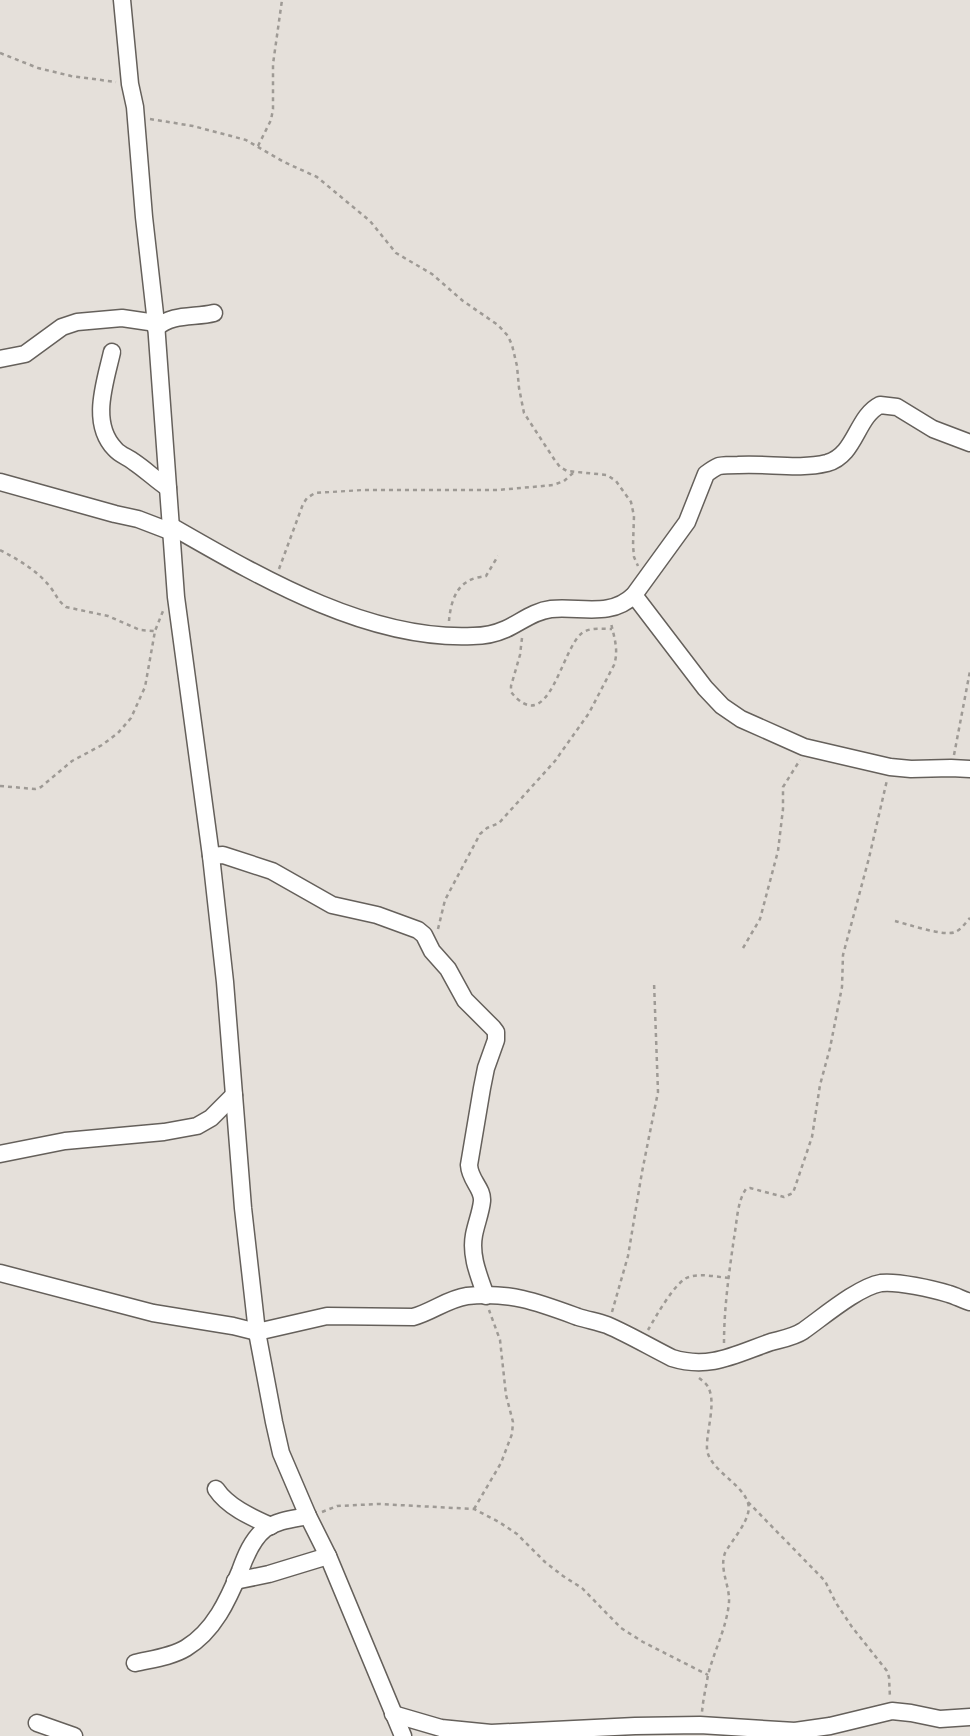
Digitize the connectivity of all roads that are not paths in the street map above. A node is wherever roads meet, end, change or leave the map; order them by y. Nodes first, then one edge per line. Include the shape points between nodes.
1 (122, 0) edge
2 (214, 313) dead end
3 (156, 325) junction
4 (112, 352) dead end
5 (0, 359) edge
6 (970, 443) edge
7 (0, 482) edge
8 (168, 488) junction
9 (172, 529) junction
10 (634, 595) junction
11 (970, 769) edge
12 (211, 856) junction
13 (234, 1094) junction
14 (0, 1154) edge
15 (0, 1273) edge
16 (486, 1296) junction
17 (970, 1302) edge
18 (257, 1332) junction
19 (216, 1489) dead end
20 (308, 1516) junction
21 (271, 1526) junction
22 (328, 1556) junction
23 (235, 1581) junction
24 (135, 1663) dead end
25 (393, 1714) junction
26 (970, 1718) edge
27 (37, 1723) dead end
28 (699, 1731) edge
29 (570, 1733) edge
30 (74, 1736) edge
31 (402, 1736) edge

1 - 3 street
2 - 3 street via 174,318
3 - 5 street via 122,318 78,322 62,327 25,354
3 - 8 street
4 - 8 street via 100,412 105,434 119,453
6 - 10 street via 933,429 896,407 880,405 869,413 846,450 829,462 720,466 706,474 688,522
7 - 9 street
8 - 9 street
9 - 10 street via 248,570 333,609 371,623 438,636 494,633 533,614 552,609 607,609 627,602
9 - 12 street via 176,597
10 - 11 street via 705,688 722,706 741,719 804,747 890,767
12 - 13 street
12 - 16 street via 223,855 272,871 332,905 410,926 424,935 465,1000 496,1032 486,1068 469,1165 481,1192 473,1252
13 - 14 street via 211,1118 197,1126 65,1141
13 - 18 street
15 - 18 street via 153,1313
16 - 17 street via 507,1296 535,1302 608,1326 685,1362 697,1363 724,1360 796,1335 832,1309 881,1283 920,1287
16 - 18 street via 451,1300 414,1317 327,1316
18 - 20 street via 281,1453
19 - 21 street via 240,1510
20 - 21 street
20 - 22 street
21 - 23 street via 252,1545
22 - 23 street
22 - 25 street
23 - 24 street via 226,1603 199,1639 168,1655
25 - 29 street via 441,1728 484,1733
25 - 31 street
26 - 28 street via 940,1719 892,1712 795,1731
27 - 30 street
28 - 29 street via 634,1726

